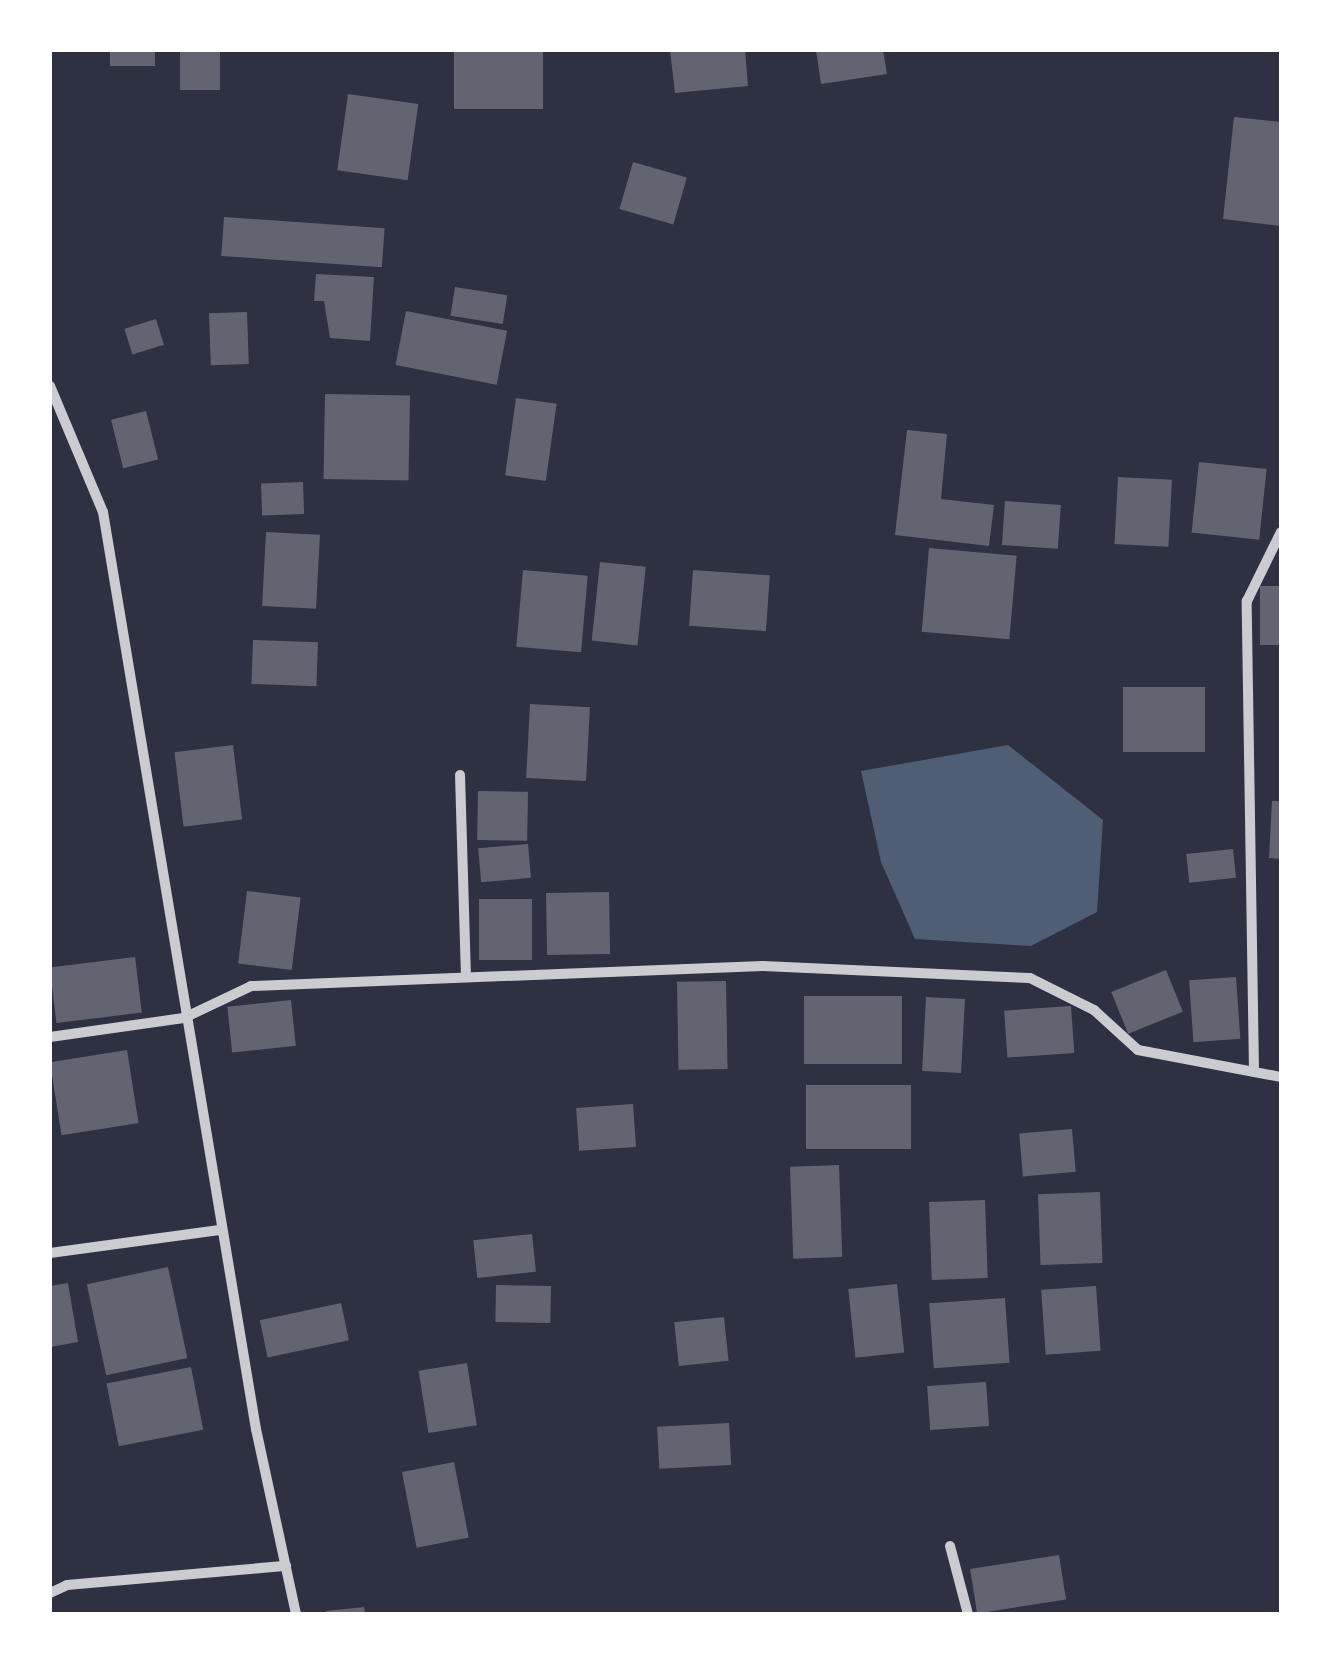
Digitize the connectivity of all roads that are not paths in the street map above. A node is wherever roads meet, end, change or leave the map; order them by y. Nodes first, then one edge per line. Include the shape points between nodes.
1 (50, 386) edge
2 (1281, 532) edge
3 (460, 775) dead end
4 (466, 975) junction
5 (184, 1018) junction
6 (50, 1037) edge
7 (1254, 1072) junction
8 (1281, 1077) edge
9 (221, 1230) junction
10 (50, 1252) edge
11 (950, 1546) dead end
12 (286, 1566) junction
13 (50, 1593) edge
14 (296, 1614) edge
15 (968, 1614) edge

1 - 5 street via 103,512
2 - 7 street via 1247,601
3 - 4 street
4 - 5 street via 251,986
4 - 7 street via 763,966 1030,978 1094,1010 1138,1050
5 - 6 street
5 - 9 street
7 - 8 street
9 - 10 street
9 - 12 street
11 - 15 street
12 - 13 street via 67,1585
12 - 14 street

